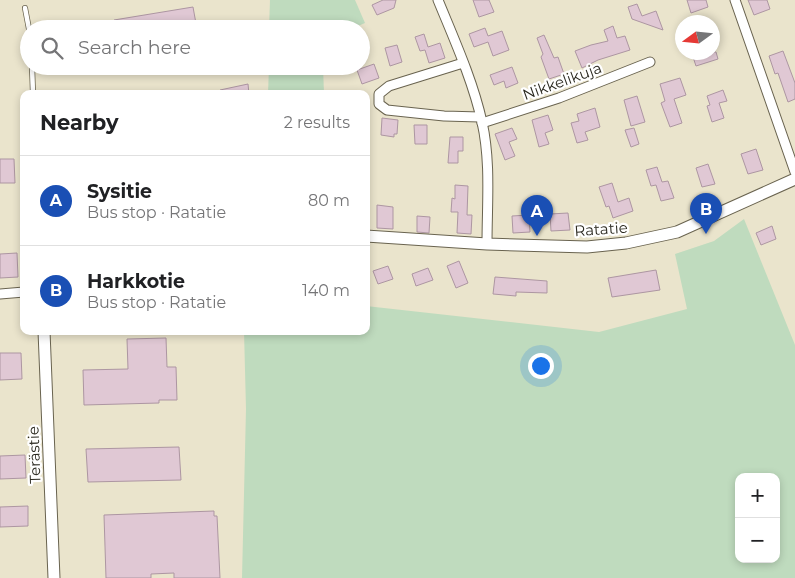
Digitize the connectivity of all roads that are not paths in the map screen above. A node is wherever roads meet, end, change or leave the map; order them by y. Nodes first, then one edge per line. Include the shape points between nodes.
1 (438, 0) edge
2 (735, 0) edge
3 (26, 8) dead end
4 (28, 20) edge
5 (650, 62) dead end
6 (463, 63) junction
7 (33, 75) edge
8 (34, 90) edge
9 (481, 120) junction
10 (795, 172) edge
11 (795, 179) edge
12 (370, 236) edge
13 (486, 244) junction
14 (20, 292) edge
15 (0, 294) edge
16 (44, 335) edge
17 (54, 578) edge

1 - 6 street
2 - 10 street
3 - 4 lane
5 - 9 street, Nikkelikuja via 559,98
6 - 9 street
6 - 9 street, Nikkelikuja via 389,86 379,94 378,104 387,110
7 - 8 lane
9 - 13 street via 487,172
11 - 13 street, Ratatie via 677,232 651,239 587,247
12 - 13 street, Ratatie
14 - 15 street
16 - 17 street, Terästie

